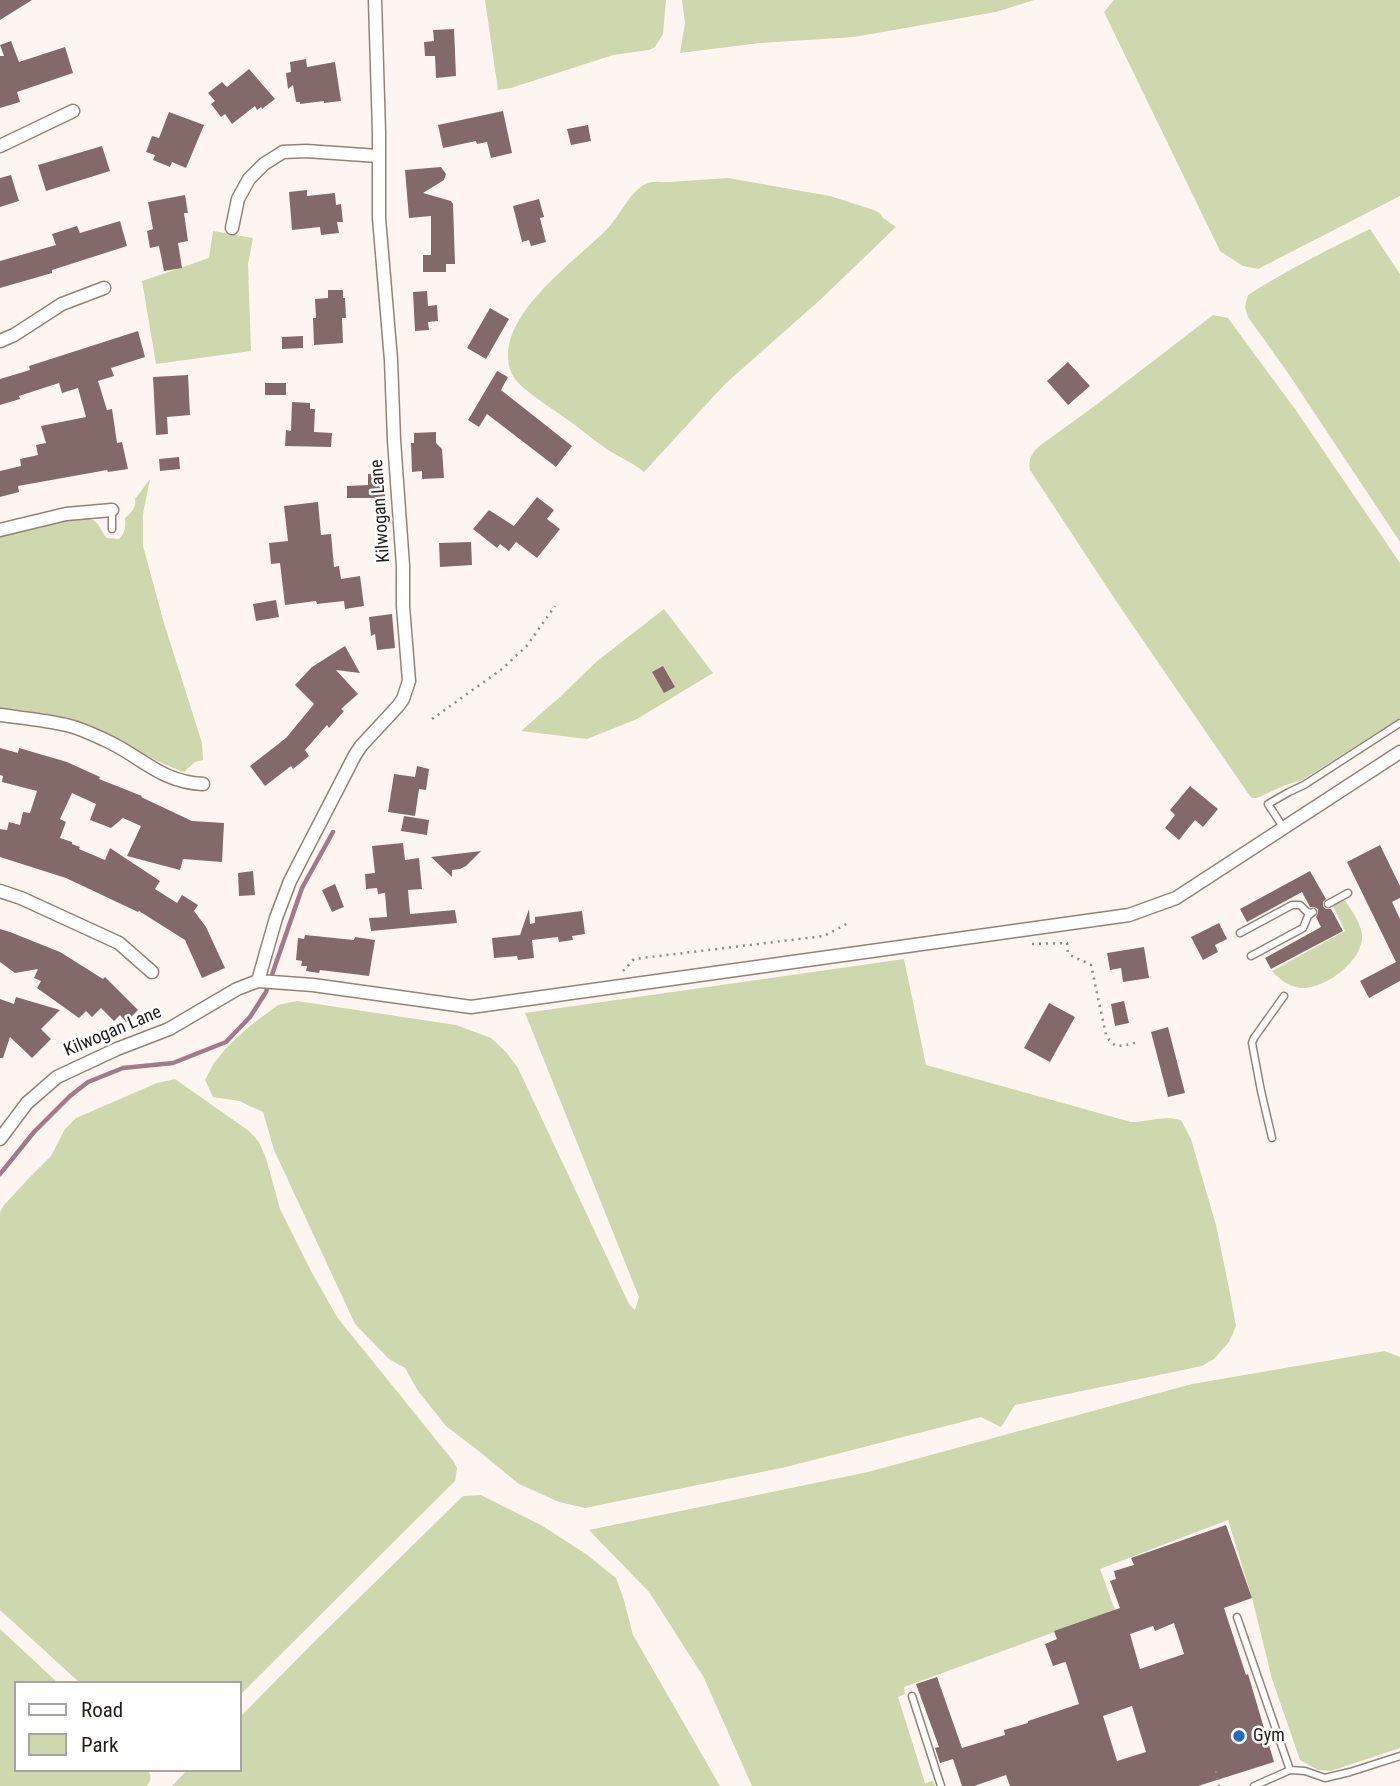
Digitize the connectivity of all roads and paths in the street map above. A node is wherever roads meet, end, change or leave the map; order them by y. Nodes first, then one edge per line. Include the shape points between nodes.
1 (374, 0) edge
2 (73, 111) dead end
3 (0, 146) edge
4 (378, 156) junction
5 (232, 228) dead end
6 (104, 288) dead end
7 (0, 341) edge
8 (112, 510) joint
9 (112, 529) dead end
10 (0, 530) edge
11 (555, 606) dead end
12 (0, 715) edge
13 (432, 719) dead end
14 (1400, 723) edge
15 (1400, 752) edge
16 (203, 785) dead end
17 (1283, 827) junction
18 (0, 891) edge
19 (1349, 893) dead end
20 (1328, 904) dead end
21 (850, 922) dead end
22 (1008, 932) junction
23 (1240, 933) dead end
24 (1251, 956) dead end
25 (152, 972) dead end
26 (262, 981) junction
27 (611, 988) junction
28 (1284, 996) dead end
29 (1135, 1043) dead end
30 (1272, 1138) dead end
31 (0, 1139) edge
32 (1237, 1617) dead end
33 (912, 1696) dead end
34 (1400, 1756) edge
35 (1290, 1770) junction
36 (1216, 1771) dead end
37 (941, 1786) edge
38 (1219, 1786) edge
39 (1254, 1786) edge

1 - 4 street, Kilwogan Lane
2 - 3 street
4 - 5 street via 283,152 249,179 237,199
4 - 26 street, Kilwogan Lane via 409,681 398,706 355,755 290,881 276,918
6 - 7 street via 62,304
8 - 9 lane
8 - 10 street via 66,514
11 - 13 path via 526,647
12 - 16 street via 72,726 173,779
14 - 17 lane via 1268,804
15 - 17 street
17 - 22 street via 1176,898 1129,915
18 - 25 street via 119,943
19 - 20 lane
21 - 27 path via 824,936 634,959
22 - 27 street
22 - 29 path via 1027,944 1067,943 1068,953 1091,965 1111,1043
23 - 24 lane via 1292,905 1312,913 1303,928
26 - 27 street via 471,1007
26 - 31 street, Kilwogan Lane via 237,989 169,1029 57,1077 27,1103
28 - 30 lane via 1252,1042
32 - 35 lane
33 - 37 lane
34 - 35 lane via 1325,1778
35 - 39 lane
36 - 38 path

